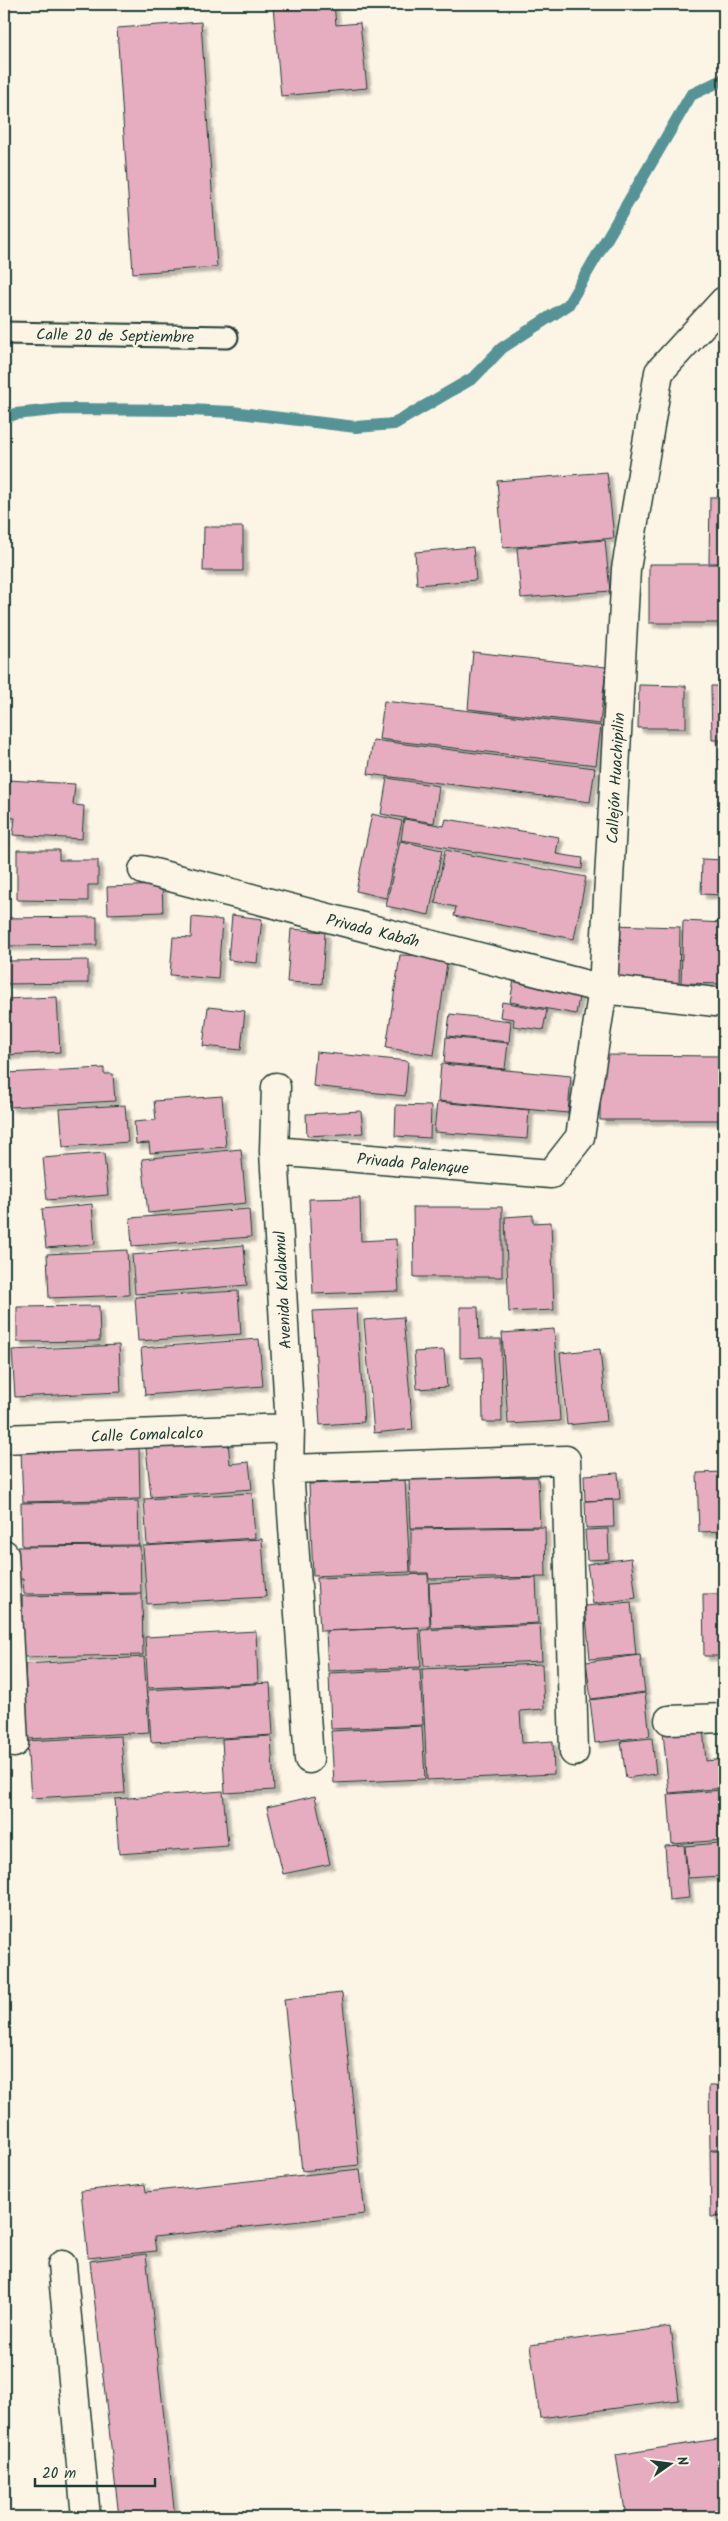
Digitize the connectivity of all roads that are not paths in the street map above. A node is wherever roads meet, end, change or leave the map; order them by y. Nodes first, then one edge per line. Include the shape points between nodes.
1 (724, 301) edge
2 (4, 333) edge
3 (227, 337) dead end
4 (143, 870) dead end
5 (603, 989) junction
6 (724, 1003) edge
7 (276, 1087) dead end
8 (274, 1152) junction
9 (551, 1174) joint
10 (290, 1428) junction
11 (4, 1439) edge
12 (289, 1469) junction
13 (4, 1554) edge
14 (724, 1718) edge
15 (669, 1720) dead end
16 (14, 1744) dead end
17 (574, 1752) dead end
18 (309, 1759) dead end
19 (62, 2265) dead end
20 (86, 2517) edge

1 - 5 street, Callejón Huachipilin via 659,372 626,570
2 - 3 lane, Calle 20 de Septiembre
4 - 5 street, Privada Kabáh
5 - 6 street, Privada Kabáh
5 - 9 street, Callejón Huachipilin via 580,1137
7 - 8 street, Avenida Kalakmul
8 - 9 street, Privada Palenque
8 - 10 street, Avenida Kalakmul
10 - 11 street, Calle Comalcalco
10 - 12 street, Avenida Kalakmul
12 - 17 street via 566,1460
12 - 18 street, Avenida Kalakmul
13 - 16 street
14 - 15 street
19 - 20 street

